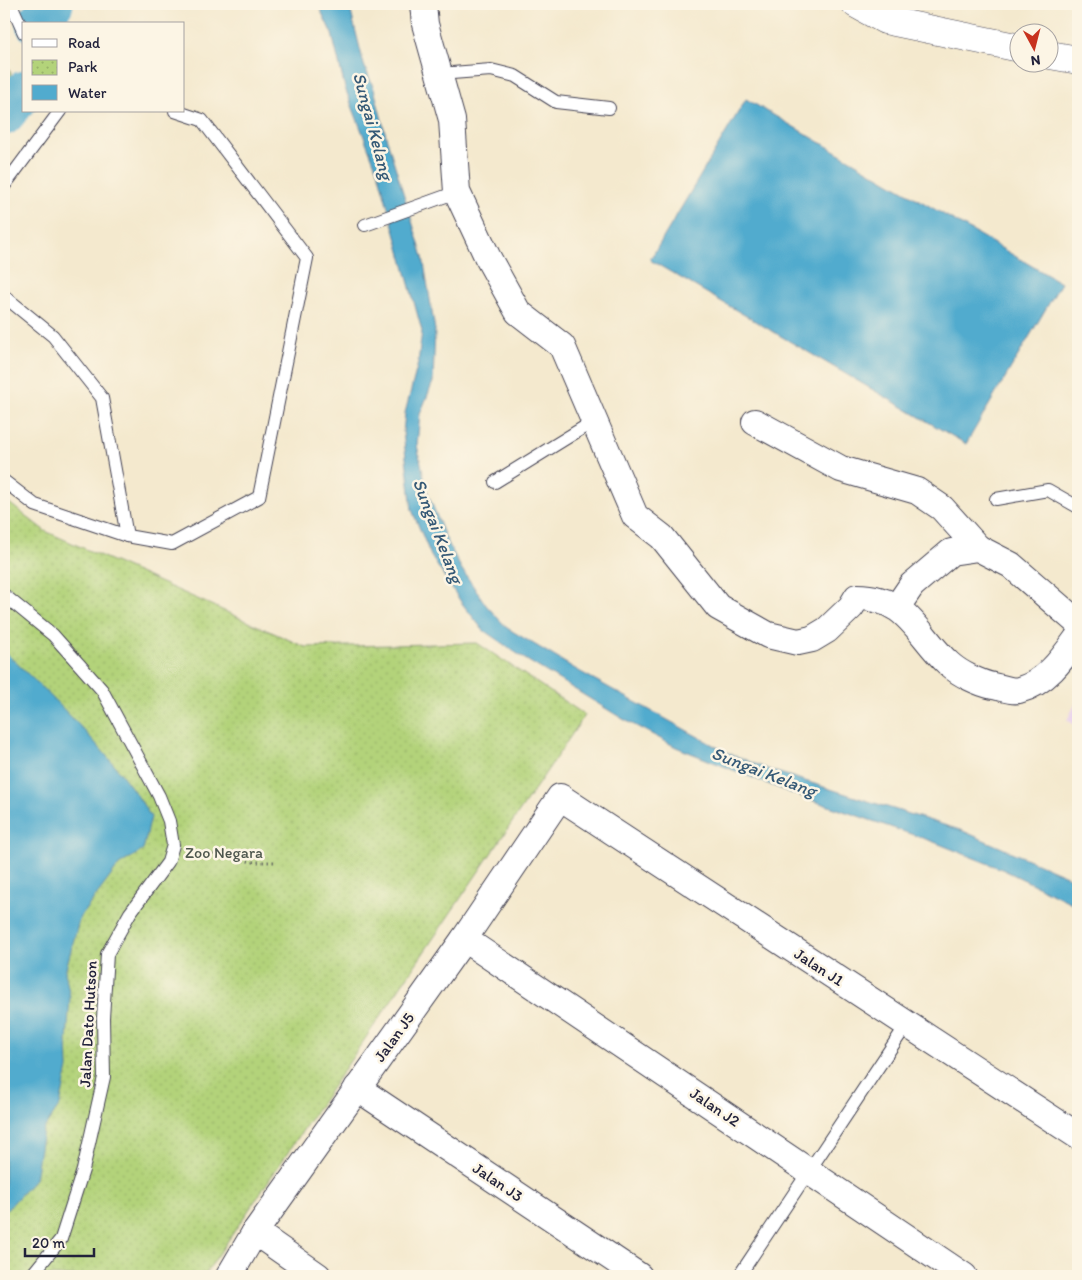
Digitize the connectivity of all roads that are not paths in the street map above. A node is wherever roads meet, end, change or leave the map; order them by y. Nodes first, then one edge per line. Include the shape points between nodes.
1 (423, 4) edge
2 (856, 4) edge
3 (13, 8) edge
4 (22, 28) edge
5 (1010, 46) edge
6 (440, 74) junction
7 (609, 108) dead end
8 (59, 112) edge
9 (179, 112) edge
10 (4, 186) edge
11 (458, 192) junction
12 (365, 225) dead end
13 (4, 296) edge
14 (594, 421) junction
15 (755, 422) dead end
16 (4, 481) edge
17 (495, 482) dead end
18 (996, 499) dead end
19 (1078, 507) edge
20 (127, 536) junction
21 (978, 548) junction
22 (4, 595) edge
23 (897, 607) junction
24 (1078, 623) edge
25 (1078, 637) edge
26 (560, 797) joint
27 (464, 939) junction
28 (907, 1024) junction
29 (358, 1088) junction
30 (1078, 1136) edge
31 (809, 1170) junction
32 (255, 1232) junction
33 (31, 1276) edge
34 (229, 1276) edge
35 (318, 1276) edge
36 (639, 1276) edge
37 (739, 1276) edge
38 (964, 1276) edge

1 - 6 street via 425,24
2 - 5 highway via 884,20
3 - 4 lane
6 - 7 lane via 491,70 514,76 556,102
6 - 11 street via 452,120
8 - 10 lane
9 - 20 lane via 202,120 308,258 259,497 172,544
11 - 12 lane
11 - 14 street via 487,256 518,312 562,346
13 - 20 lane via 53,336 102,398
14 - 17 lane
14 - 23 street via 635,516 662,537 718,607 768,635 798,642 812,639 827,630 857,597 872,597
15 - 21 street via 841,469 917,491 942,508
16 - 20 lane via 35,504
18 - 19 lane via 1048,490
21 - 23 street via 951,552 912,585
21 - 24 street via 1011,566
22 - 33 lane, Jalan Dato Hutson via 53,634 102,690 159,796 174,845 168,862 130,913 108,954 102,1018 104,1077 83,1170 61,1239
23 - 25 street via 926,635 949,664 983,684 1018,691 1042,679
26 - 27 street, Jalan J5
26 - 28 street, Jalan J1
27 - 29 street, Jalan J5
27 - 31 street, Jalan J2
28 - 30 street, Jalan J1
28 - 31 lane
29 - 32 street, Jalan J5
29 - 36 street, Jalan J3
31 - 37 lane
31 - 38 street, Jalan J2
32 - 34 street, Jalan J5
32 - 35 street

